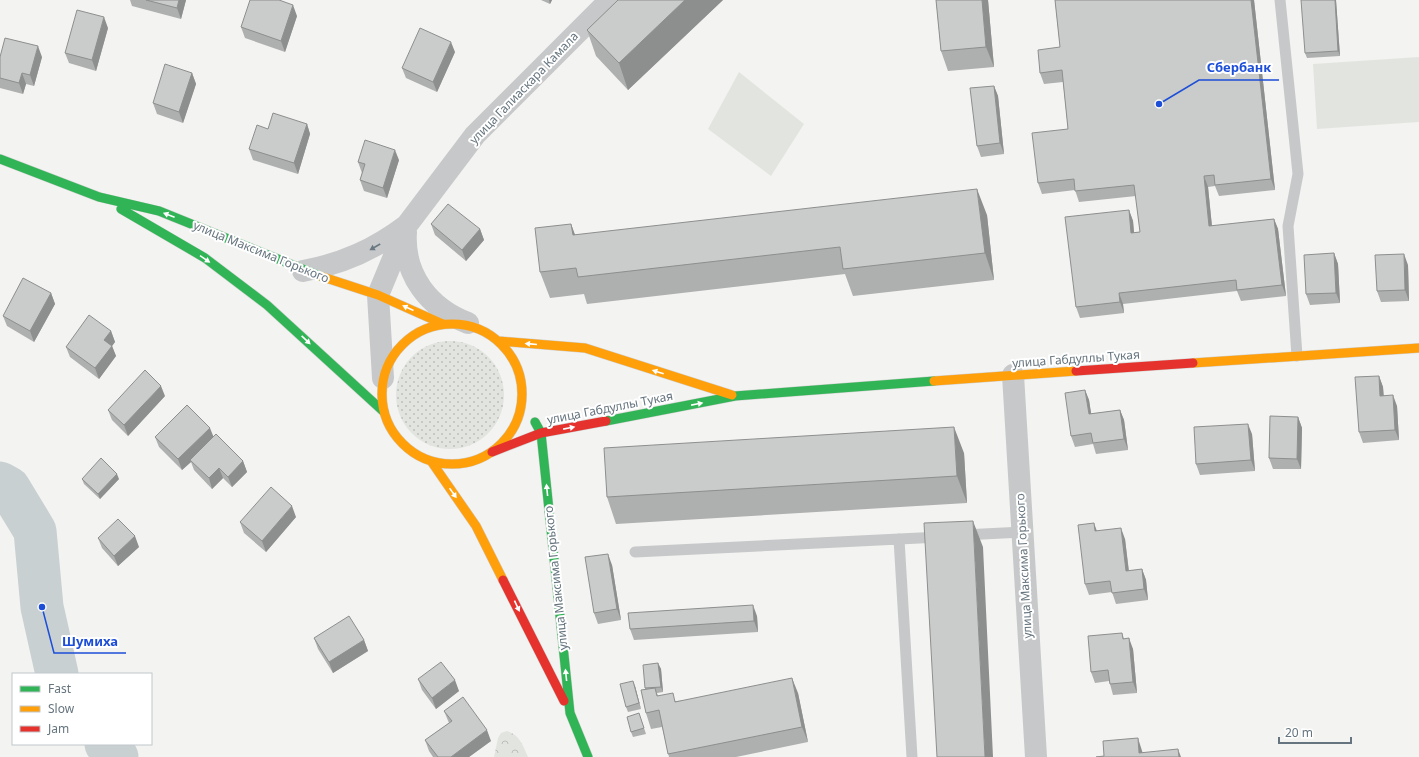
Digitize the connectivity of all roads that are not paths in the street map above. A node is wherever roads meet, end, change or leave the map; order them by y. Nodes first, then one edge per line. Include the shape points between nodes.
1 (610, 0) edge
2 (1280, 0) edge
3 (0, 159) edge
4 (99, 197) junction
5 (407, 225) junction
6 (303, 271) junction
7 (378, 295) junction
8 (468, 323) junction
9 (443, 324) junction
10 (499, 341) junction
11 (1419, 348) edge
12 (1297, 356) junction
13 (1013, 376) junction
14 (383, 378) junction
15 (735, 396) junction
16 (522, 400) junction
17 (384, 412) junction
18 (541, 433) junction
19 (492, 452) junction
20 (431, 461) junction
21 (1023, 532) junction
22 (900, 539) junction
23 (634, 552) dead end
24 (570, 714) junction
25 (588, 757) edge
26 (912, 757) edge
27 (1036, 757) edge

1 - 5 street, улица Галиаскара Камала via 475,135
2 - 12 lane via 1298,174 1288,226
3 - 4 main road, улица Максима Горького
6 -> 4 main road, улица Максима Горького via 159,211
4 -> 17 main road, улица Максима Горького via 205,258 261,300
5 -> 6 street via 358,255 331,265
5 - 7 street, улица Галиаскара Камала
5 - 8 street via 408,256 419,285 440,309 453,318
6 - 7 main road, улица Максима Горького
9 -> 7 main road, улица Максима Горького
7 - 14 street, улица Галиаскара Камала
8 - 9 main road, улица Максима Горького
8 - 10 main road, улица Максима Горького
9 - 14 main road, улица Максима Горького via 422,330 405,342 391,358
15 -> 10 main road, улица Габдуллы Тукая via 585,348
10 - 16 main road, улица Максима Горького via 516,365 521,378
11 - 12 main road, улица Габдуллы Тукая
12 - 13 main road, улица Габдуллы Тукая
13 - 15 main road, улица Габдуллы Тукая
13 - 21 street, улица Максима Горького
14 - 17 main road, улица Максима Горького
18 -> 15 main road, улица Габдуллы Тукая
16 - 18 main road, улица Максима Горького
16 - 19 main road, улица Максима Горького via 518,420 507,438
17 - 20 main road, улица Максима Горького via 399,439 410,450
18 - 19 main road, улица Габдуллы Тукая
24 -> 18 main road, улица Максима Горького
19 - 20 main road, улица Максима Горького via 478,460 462,464
20 -> 24 main road via 476,526
21 - 22 lane
21 - 27 street, улица Максима Горького
22 - 23 lane
22 - 26 lane
24 - 25 main road, улица Максима Горького

